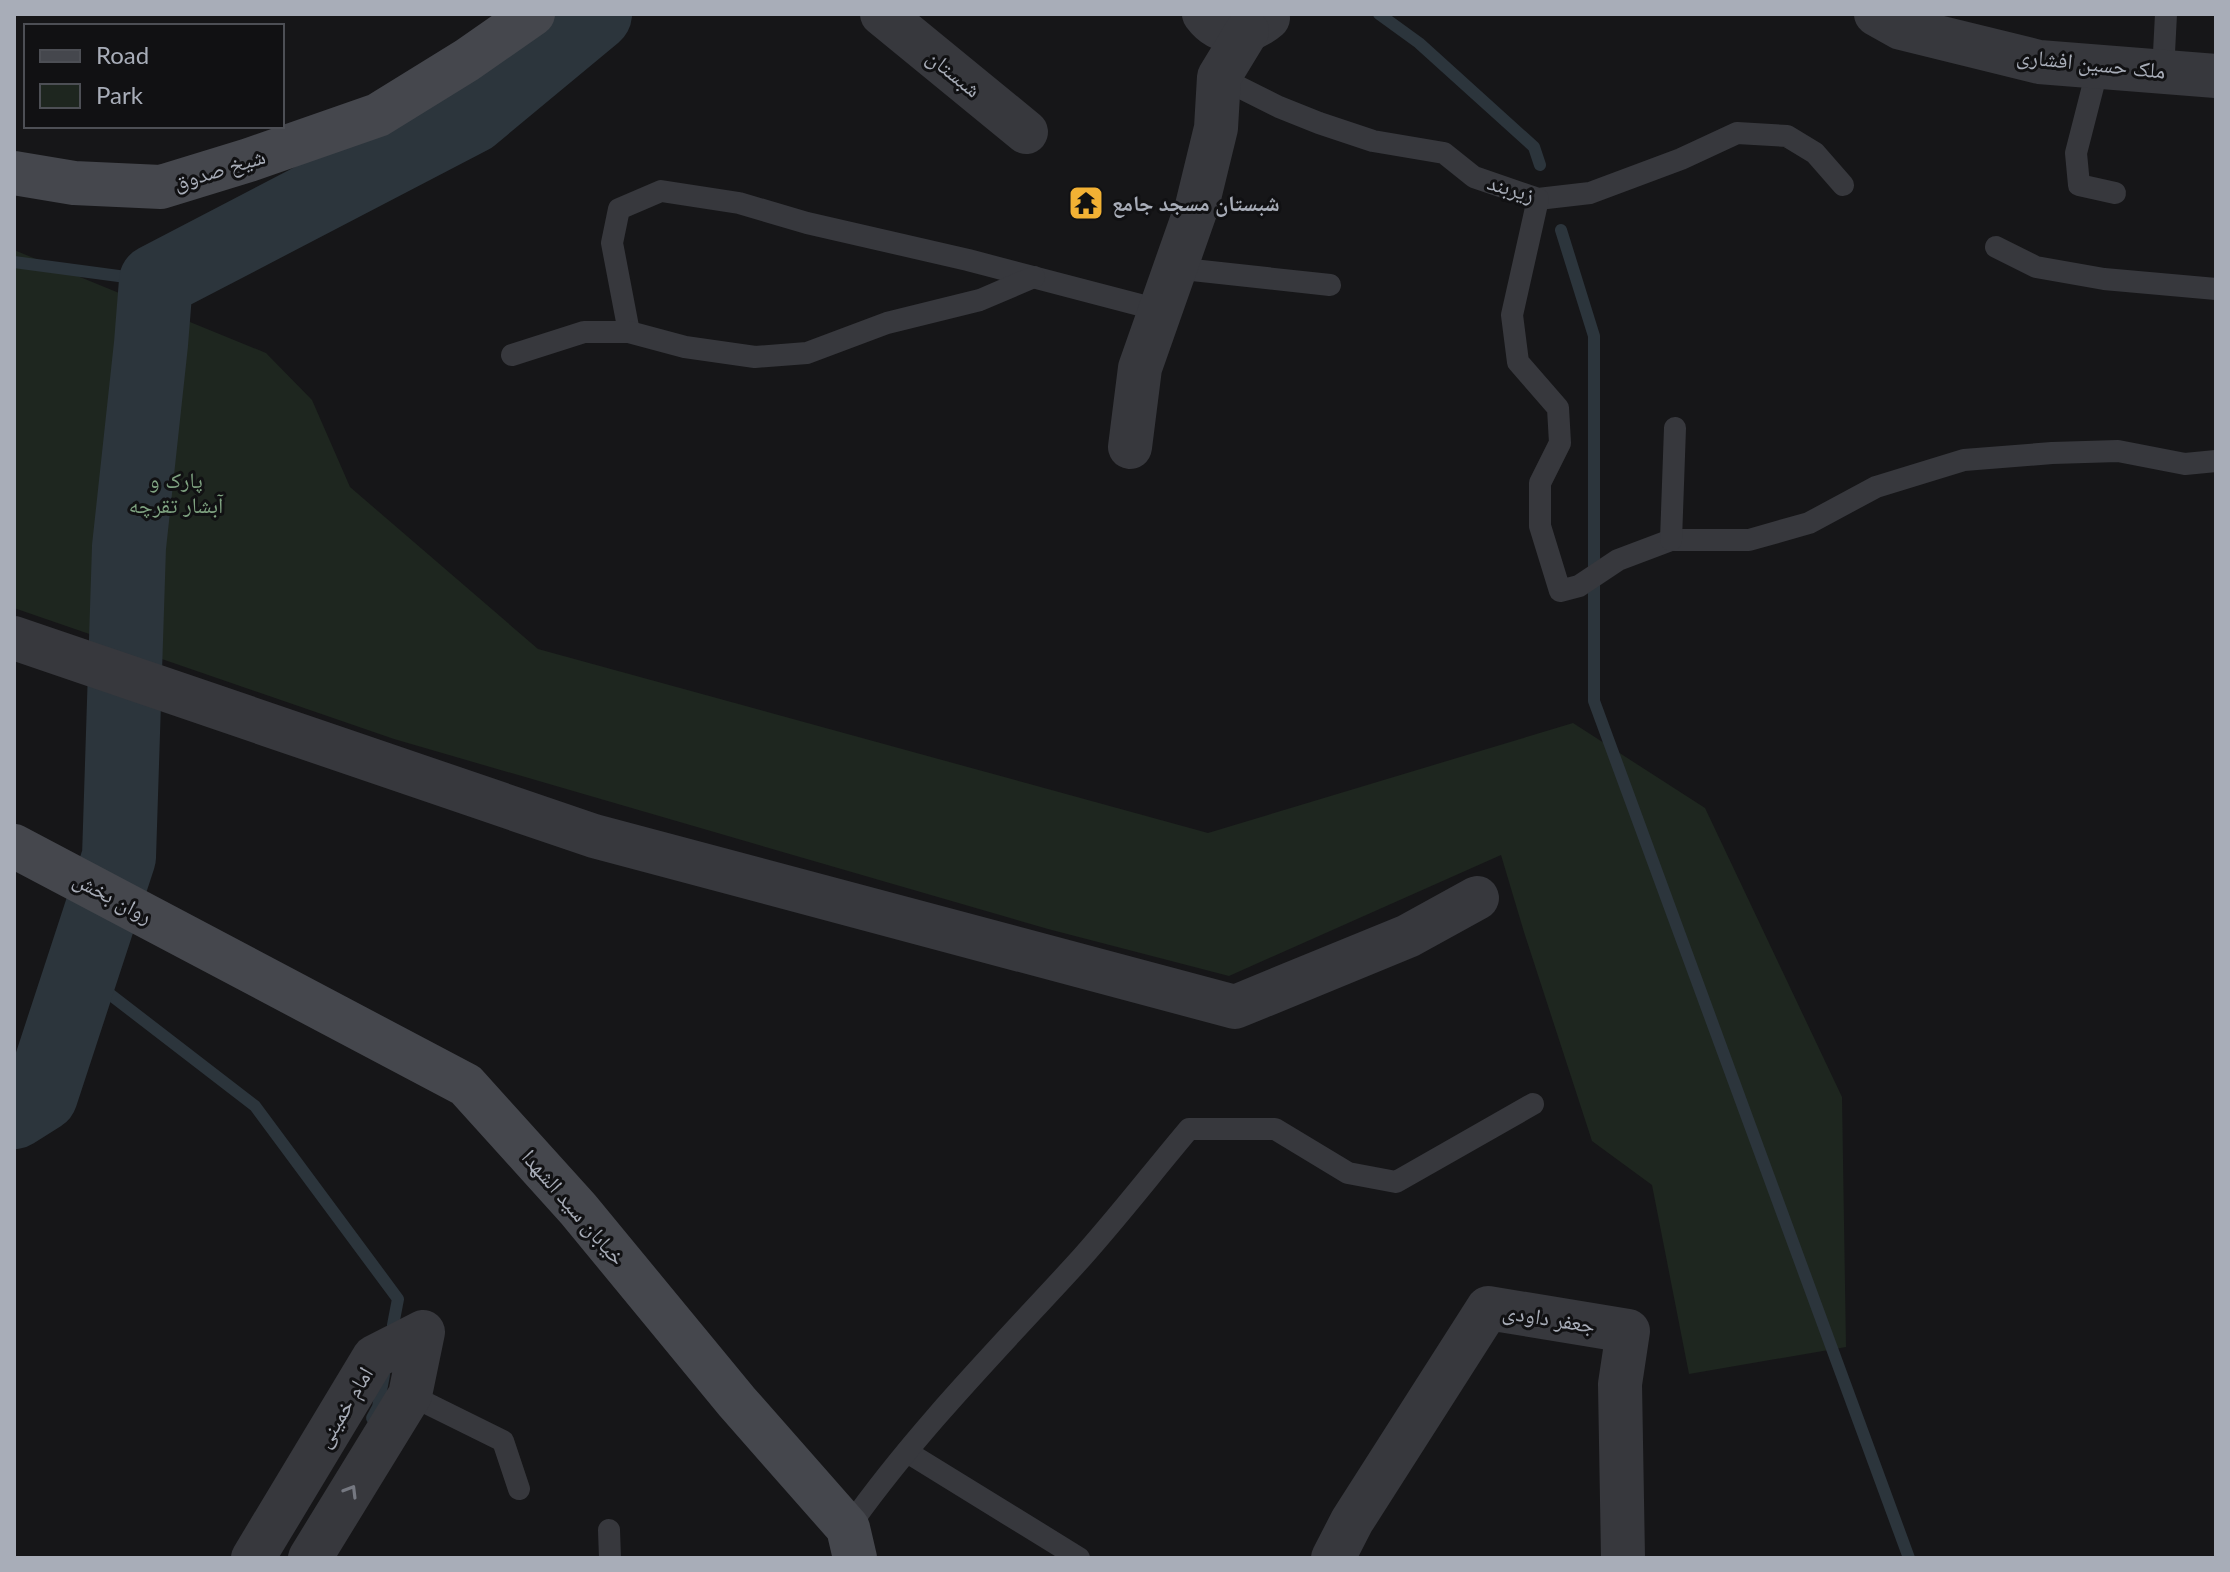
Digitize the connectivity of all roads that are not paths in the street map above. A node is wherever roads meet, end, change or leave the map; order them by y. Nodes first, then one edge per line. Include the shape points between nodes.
1 (533, 14) edge
2 (882, 14) edge
3 (1204, 14) edge
4 (1876, 14) edge
5 (2166, 14) edge
6 (1259, 22) edge
7 (2098, 67) junction
8 (2163, 72) junction
9 (2216, 76) edge
10 (1219, 77) junction
11 (1026, 132) dead end
12 (14, 173) edge
13 (1843, 185) dead end
14 (2115, 193) dead end
15 (1538, 199) junction
16 (1996, 247) dead end
17 (1174, 268) junction
18 (1034, 277) junction
19 (1330, 285) dead end
20 (2216, 289) edge
21 (1159, 310) junction
22 (629, 332) junction
23 (512, 355) dead end
24 (1675, 428) dead end
25 (1130, 447) dead end
26 (2216, 461) edge
27 (1671, 540) junction
28 (14, 638) edge
29 (31, 854) edge
30 (1477, 898) dead end
31 (211, 949) joint
32 (1533, 1104) dead end
33 (410, 1395) junction
34 (907, 1452) junction
35 (519, 1489) dead end
36 (609, 1530) dead end
37 (851, 1543) edge
38 (253, 1558) edge
39 (310, 1558) edge
40 (610, 1558) edge
41 (1079, 1558) edge
42 (1333, 1558) edge
43 (1623, 1558) edge

1 - 12 street, شیخ صدوق via 378,115 161,187 74,183
2 - 11 street, شبستان
3 - 6 street via 1233,32
4 - 7 street, ملک حسین افشاری via 1901,28 2039,62
5 - 8 lane
6 - 10 street
7 - 8 street, ملک حسین افشاری
7 - 14 lane via 2076,153 2079,185
8 - 9 street, ملک حسین افشاری
10 - 15 lane, زیربند via 1319,123 1373,141 1444,153 1474,177
10 - 17 street via 1216,128 1197,206
13 - 15 lane, زیربند via 1815,153 1787,136 1737,133 1590,193
15 - 27 lane via 1512,315 1518,362 1558,408 1560,443 1540,483 1540,526 1560,591
16 - 20 lane via 2036,267
17 - 19 lane
17 - 21 street
18 - 21 lane
18 - 22 lane via 980,300 887,323 807,353 755,357
18 - 22 lane via 739,203 661,191 619,209 612,243
21 - 25 street via 1140,368
22 - 23 lane via 584,332
24 - 27 lane
26 - 27 lane via 2185,464 2118,451 1964,460 1876,487 1809,523 1749,540
28 - 30 street via 594,836 1235,1007 1408,936
29 - 31 street, روان بخش
31 - 37 street, خیابان سید الشهدا via 466,1085 578,1209
32 - 34 lane via 1396,1182 1348,1173 1275,1129 1189,1129
33 - 35 lane via 503,1441
33 - 38 street, امام خمینی via 423,1332 374,1357
39 -> 33 street, امام خمینی
34 - 37 lane via 878,1485
34 - 41 lane
36 - 40 lane
42 - 43 street, جعفر داودی via 1488,1308 1628,1331 1620,1384

